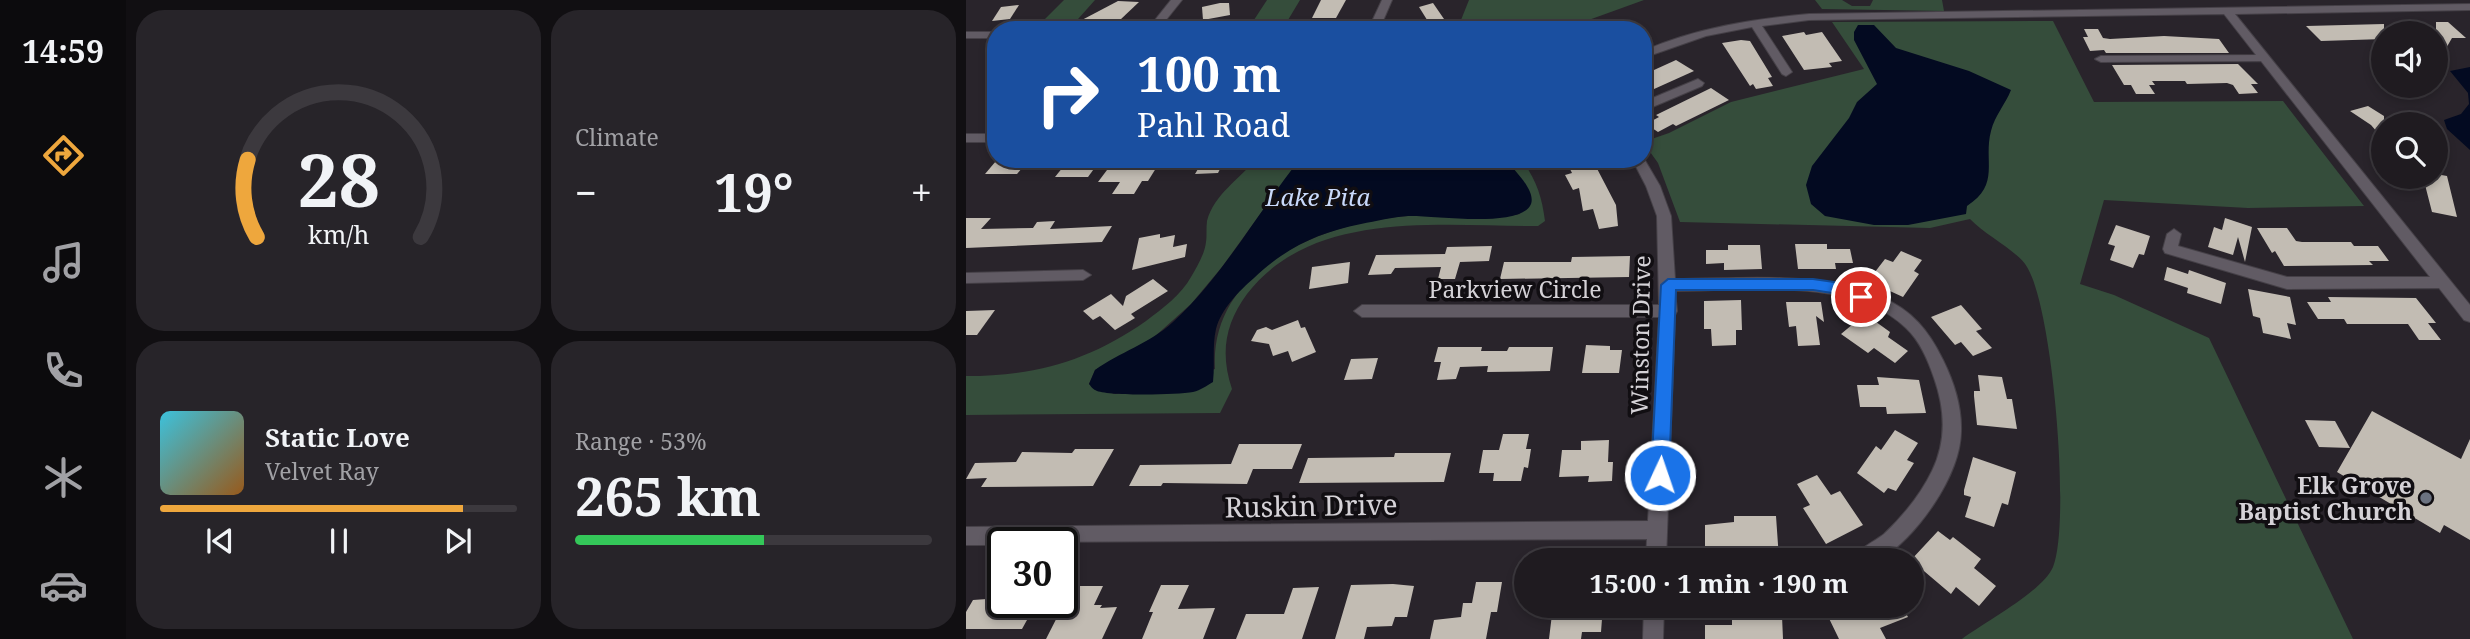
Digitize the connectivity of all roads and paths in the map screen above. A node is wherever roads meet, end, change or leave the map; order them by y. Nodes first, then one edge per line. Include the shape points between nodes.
1 (1177, 0) edge
2 (1387, 0) edge
3 (1958, 0) edge
4 (2470, 7) edge
5 (2228, 12) junction
6 (1961, 14) junction
7 (1160, 21) edge
8 (1377, 21) edge
9 (1755, 24) junction
10 (966, 35) edge
11 (987, 35) edge
12 (1652, 51) edge
13 (2264, 58) junction
14 (2101, 59) dead end
15 (1786, 72) dead end
16 (1698, 83) dead end
17 (1652, 103) edge
18 (966, 138) edge
19 (987, 138) edge
20 (1643, 168) edge
21 (2174, 234) dead end
22 (1083, 275) dead end
23 (966, 278) edge
24 (2443, 282) junction
25 (1668, 285) junction
26 (1362, 311) dead end
27 (1668, 311) junction
28 (2470, 316) edge
29 (1657, 530) junction
30 (966, 536) edge
31 (1656, 548) edge
32 (1880, 548) edge
33 (1654, 618) edge
34 (1653, 639) edge

1 - 7 street
2 - 8 street
3 - 6 street
4 - 5 street
5 - 6 street
5 - 13 street
6 - 9 street via 1809,17
9 - 12 street
9 - 15 street
10 - 11 street
13 - 14 street
13 - 24 street
16 - 17 street
18 - 19 street
20 - 25 street, Winston Drive via 1664,216
21 - 24 street via 2170,249 2287,283
22 - 23 street
24 - 28 street
25 - 27 street, Winston Drive
25 - 32 street via 1834,287 1882,305 1911,323 1942,374 1951,446 1931,493
26 - 27 street, Parkview Circle
27 - 29 street, Winston Drive
29 - 30 street, Ruskin Drive
29 - 31 street, Winston Drive
33 - 34 street

